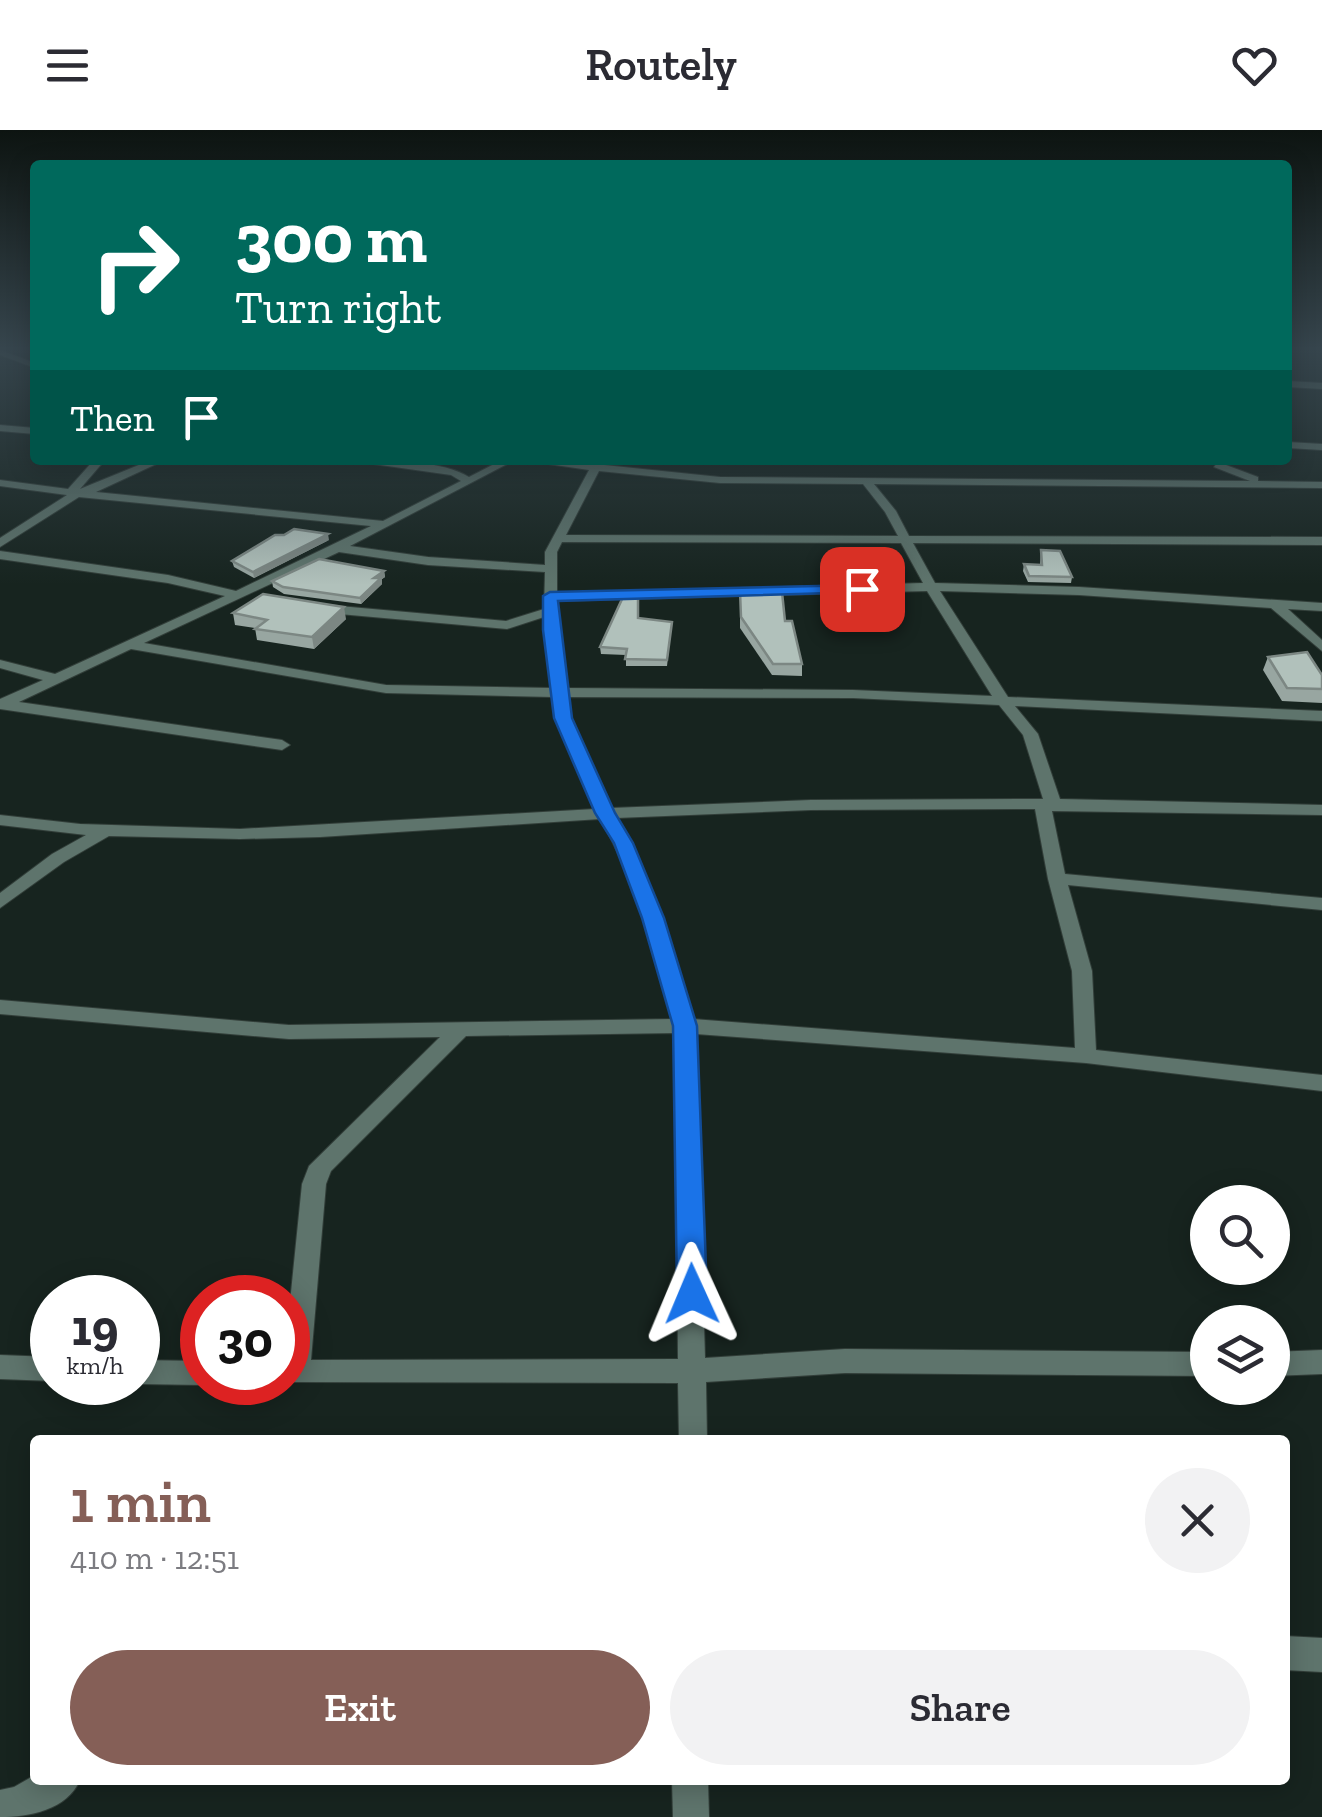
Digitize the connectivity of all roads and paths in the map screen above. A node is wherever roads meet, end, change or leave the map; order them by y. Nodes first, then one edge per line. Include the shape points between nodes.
1 (0, 428) edge
2 (30, 431) edge
3 (1292, 446) edge
4 (1322, 447) edge
5 (97, 465) edge
6 (147, 465) edge
7 (401, 465) edge
8 (500, 465) edge
9 (560, 465) edge
10 (1217, 465) edge
11 (1221, 465) edge
12 (594, 470) junction
13 (864, 479) junction
14 (468, 481) junction
15 (0, 483) edge
16 (1229, 484) junction
17 (1266, 484) junction
18 (1293, 484) junction
19 (1322, 484) edge
20 (79, 492) junction
21 (1322, 500) edge
22 (384, 524) junction
23 (559, 538) junction
24 (905, 540) junction
25 (1322, 540) edge
26 (0, 543) edge
27 (338, 548) junction
28 (0, 555) edge
29 (550, 569) junction
30 (931, 587) junction
31 (233, 594) junction
32 (260, 598) edge
33 (1275, 604) junction
34 (306, 606) edge
35 (1322, 607) edge
36 (550, 613) junction
37 (130, 645) junction
38 (1322, 646) edge
39 (0, 664) edge
40 (58, 679) junction
41 (563, 695) junction
42 (1001, 698) junction
43 (2, 704) edge
44 (1322, 716) edge
45 (282, 745) dead end
46 (1048, 807) junction
47 (1322, 810) edge
48 (605, 813) junction
49 (0, 820) edge
50 (103, 832) junction
51 (1057, 880) junction
52 (0, 902) edge
53 (1322, 904) edge
54 (0, 1007) edge
55 (685, 1026) junction
56 (460, 1029) junction
57 (1086, 1056) junction
58 (1322, 1083) edge
59 (303, 1275) edge
60 (1322, 1362) edge
61 (1290, 1363) edge
62 (1190, 1364) edge
63 (0, 1366) edge
64 (30, 1368) edge
65 (694, 1371) junction
66 (310, 1372) edge
67 (693, 1435) edge
68 (1290, 1653) edge
69 (1322, 1654) edge
70 (53, 1785) edge
71 (690, 1785) edge
72 (0, 1808) edge
73 (691, 1817) edge

1 - 2 street
3 - 4 street
5 - 20 street
6 - 20 street
7 - 14 street via 454,472
8 - 14 street
9 - 12 street
10 - 16 street
11 - 17 street
12 - 13 street
12 - 23 street
13 - 16 street
13 - 24 street
14 - 22 street
15 - 20 street
16 - 17 street
17 - 18 street
18 - 19 street
18 - 21 street
20 - 22 street
20 - 26 street
22 - 27 street
23 - 24 street
23 - 29 street
24 - 25 street
24 - 30 street
27 - 29 street
27 - 31 street
28 - 31 street via 168,578
29 - 36 street
30 - 33 street
30 - 36 street
30 - 42 street
31 - 32 street
31 - 37 street
33 - 35 street
33 - 38 street
34 - 36 street via 514,624
36 - 41 street
37 - 40 street
37 - 41 street via 386,689
39 - 40 street
40 - 43 street
41 - 42 street
41 - 48 street via 563,718
42 - 44 street
42 - 46 street via 1030,734
43 - 45 street
46 - 47 street
46 - 48 street
46 - 51 street
48 - 50 street via 298,835
48 - 55 street via 653,918
49 - 50 street
50 - 52 street
51 - 53 street
51 - 57 street via 1082,971
54 - 56 street via 288,1032
55 - 56 street
55 - 57 street
55 - 65 street
56 - 59 street via 321,1166
57 - 58 street
60 - 61 street
62 - 65 street via 845,1361
63 - 64 street
65 - 66 street
65 - 67 street
68 - 69 street
70 - 72 street
71 - 73 street

